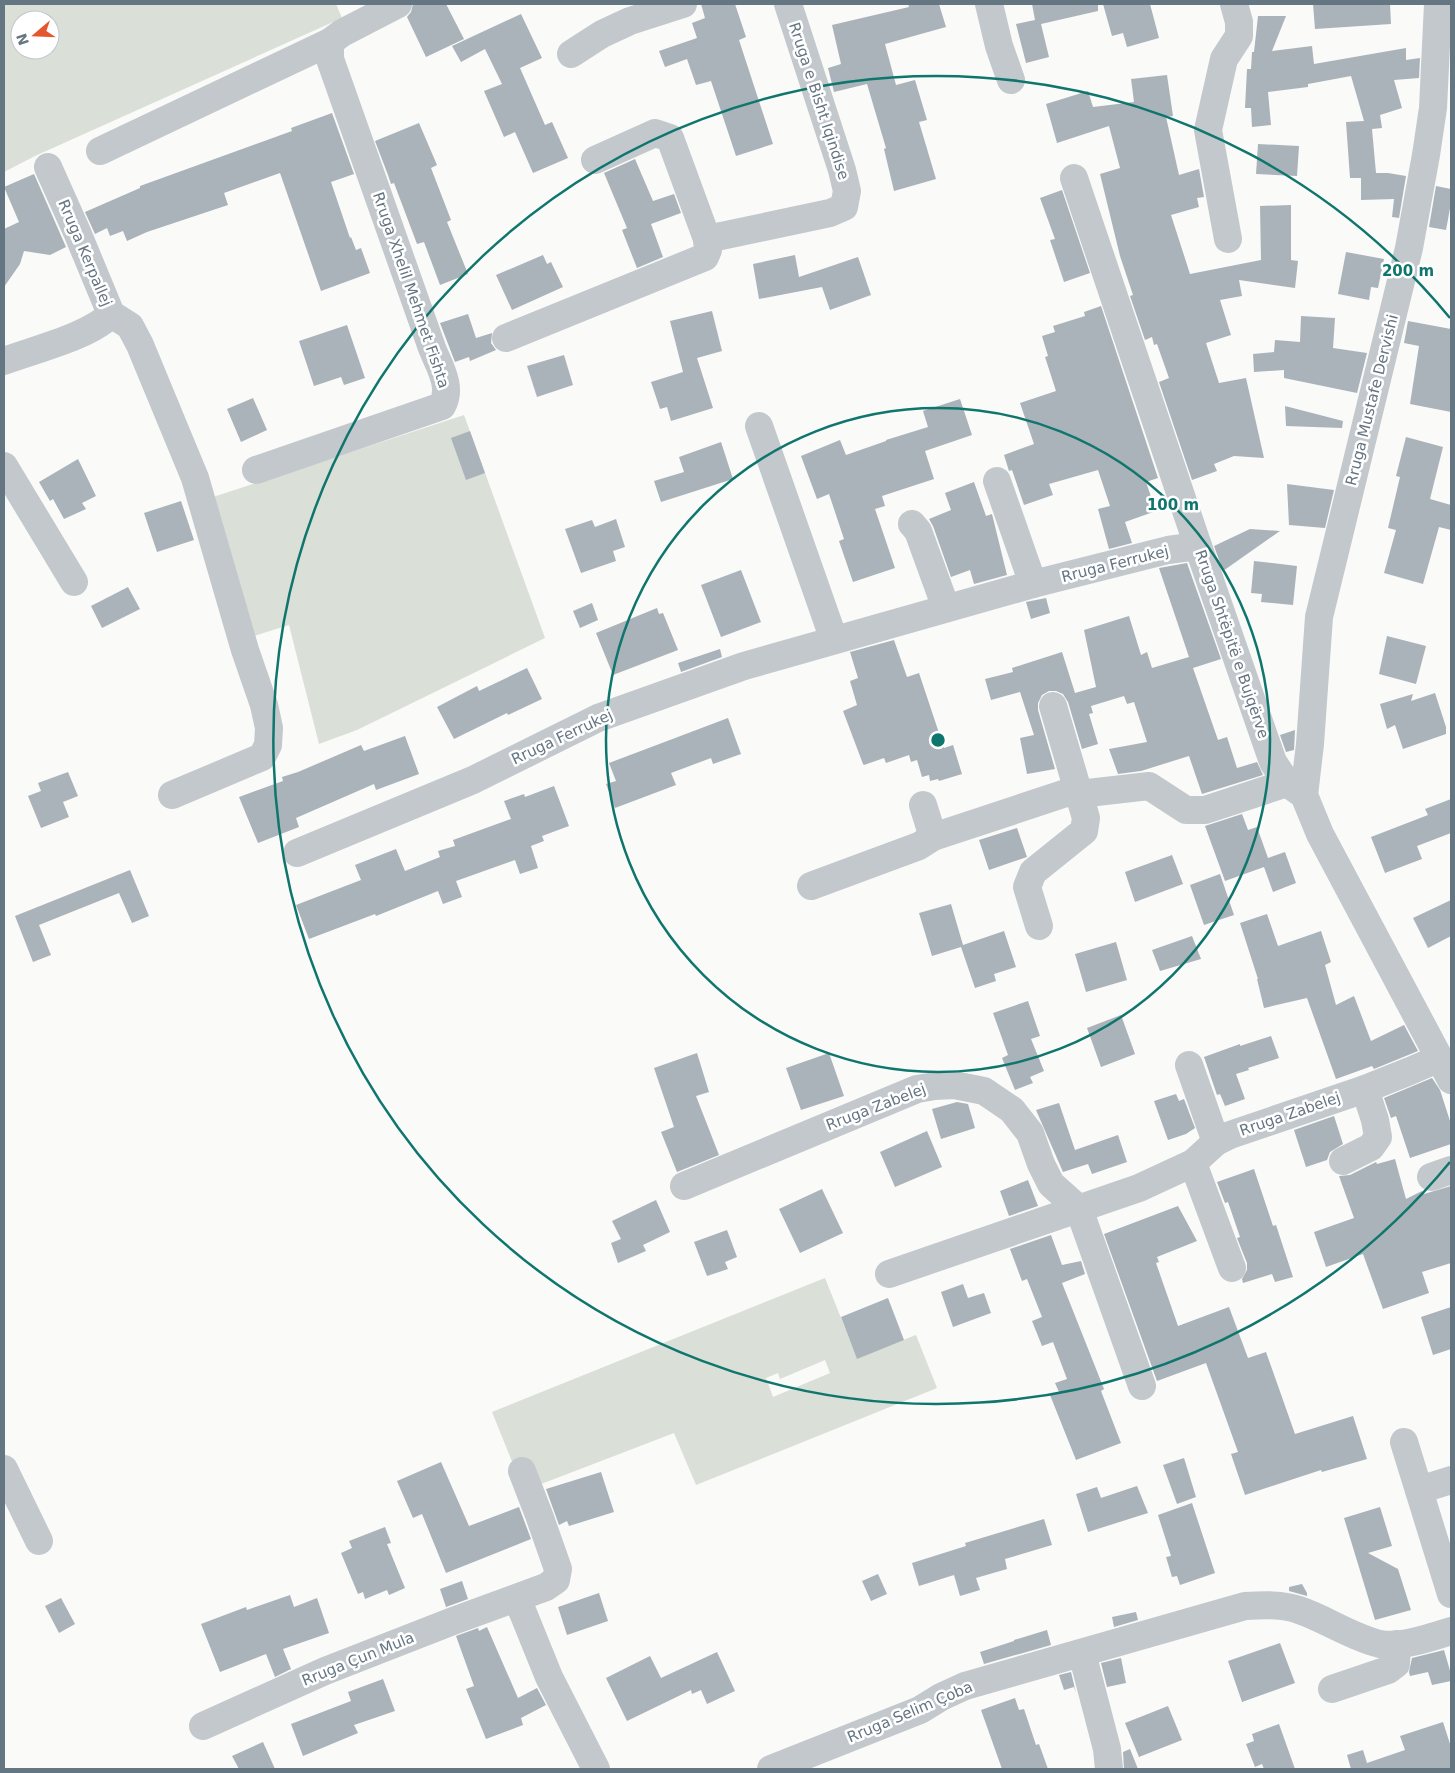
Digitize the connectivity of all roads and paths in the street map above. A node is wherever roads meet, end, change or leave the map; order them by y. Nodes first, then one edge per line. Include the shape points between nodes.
1 (398, 4) edge
2 (683, 4) edge
3 (788, 4) edge
4 (989, 4) edge
5 (1234, 4) edge
6 (1438, 4) edge
7 (330, 42) junction
8 (571, 54) dead end
9 (1011, 80) dead end
10 (100, 151) dead end
11 (595, 160) dead end
12 (48, 167) dead end
13 (1074, 178) dead end
14 (1228, 238) dead end
15 (708, 239) junction
16 (111, 314) junction
17 (506, 338) dead end
18 (4, 361) edge
19 (759, 426) dead end
20 (4, 466) edge
21 (256, 470) dead end
22 (997, 481) dead end
23 (912, 524) dead end
24 (1198, 546) junction
25 (74, 582) dead end
26 (1033, 584) junction
27 (946, 608) junction
28 (834, 640) junction
29 (1053, 706) dead end
30 (1296, 789) junction
31 (1079, 794) junction
32 (172, 795) dead end
33 (923, 805) dead end
34 (933, 837) junction
35 (297, 853) dead end
36 (811, 886) dead end
37 (1039, 926) dead end
38 (1189, 1065) dead end
39 (1446, 1069) edge
40 (1365, 1089) junction
41 (1216, 1142) junction
42 (1342, 1161) dead end
43 (1193, 1164) junction
44 (684, 1186) dead end
45 (1079, 1208) junction
46 (1232, 1268) dead end
47 (889, 1274) dead end
48 (1142, 1386) dead end
49 (1404, 1442) dead end
50 (4, 1469) edge
51 (522, 1471) dead end
52 (1451, 1480) edge
53 (1419, 1490) junction
54 (39, 1542) dead end
55 (1451, 1594) edge
56 (517, 1598) junction
57 (1451, 1631) edge
58 (1397, 1644) junction
59 (1082, 1653) junction
60 (1332, 1689) dead end
61 (203, 1726) dead end
62 (596, 1769) edge
63 (771, 1769) edge
64 (1109, 1769) edge

1 - 7 street
2 - 8 street via 602,34
3 - 15 street, Rruga e Bisht Iqindise via 842,170 847,192 844,207 830,213
4 - 9 street
5 - 14 street via 1239,36 1224,60 1208,130
6 - 30 street, Rruga Mustafe Dervishi via 1433,108 1426,155 1409,248 1319,617 1310,744
7 - 10 street
7 - 21 street, Rruga Xhelil Mehmet Fishta via 330,59 447,386 447,397 442,406
11 - 15 street via 655,133 670,138
12 - 16 street, Rruga Kerpallej
13 - 24 street, Rruga Shtëpitë e Bujqërve
15 - 17 street via 705,257
16 - 18 street, Rruga Kerpallej via 104,322 84,333
16 - 32 street via 130,326 140,344 194,478 269,728 268,745 262,757
19 - 28 street
20 - 25 street
22 - 26 street
23 - 27 street via 920,536
24 - 26 street, Rruga Ferrukej via 1168,550
24 - 30 street, Rruga Shtëpitë e Bujqërve via 1273,762
26 - 27 street, Rruga Ferrukej
27 - 28 street, Rruga Ferrukej
28 - 35 street, Rruga Ferrukej via 744,666 598,718 473,780
29 - 31 street
30 - 31 street via 1204,810 1186,810 1149,786
30 - 39 street, Rruga Shtëpitë e Bujqërve
31 - 34 street via 1066,793
31 - 37 street via 1086,818 1084,830 1033,872 1028,888
33 - 34 street
34 - 36 street via 919,846
38 - 41 street
39 - 40 street, Rruga Zabelej via 1417,1068
40 - 41 street, Rruga Zabelej
40 - 42 street via 1378,1136 1371,1147
41 - 43 street, Rruga Zabelej
43 - 45 street, Rruga Zabelej via 1138,1188
43 - 46 street
44 - 45 street, Rruga Zabelej via 896,1097 918,1089 954,1086 984,1091 1012,1110 1030,1133 1051,1184
45 - 47 street, Rruga Zabelej
45 - 48 street, Rruga Zabelej
49 - 53 street
50 - 54 street
51 - 56 street, Rruga Çun Mula via 558,1569 556,1580 546,1588
52 - 53 street
53 - 55 street
56 - 61 street, Rruga Çun Mula via 324,1671
56 - 62 street via 549,1677
57 - 58 street, Rruga Selim Çoba
58 - 59 street, Rruga Selim Çoba via 1381,1644 1298,1609 1268,1604 1245,1606
58 - 60 street via 1396,1664 1388,1670
59 - 63 street, Rruga Selim Çoba via 965,1686 920,1710
59 - 64 street via 1107,1749

